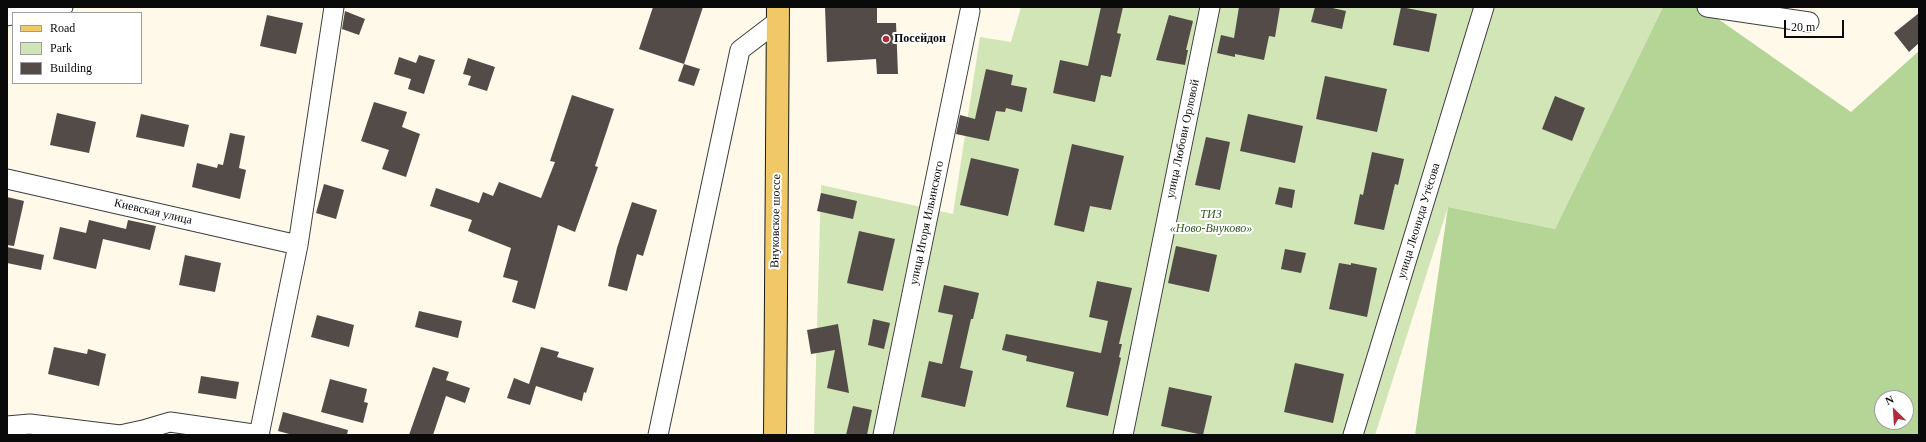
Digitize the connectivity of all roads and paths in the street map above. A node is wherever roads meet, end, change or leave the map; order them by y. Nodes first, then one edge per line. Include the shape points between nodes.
1 (63, 7) edge
2 (334, 7) edge
3 (1210, 7) edge
4 (1484, 7) edge
5 (1707, 7) edge
6 (970, 11) dead end
7 (30, 12) edge
8 (778, 14) edge
9 (1809, 22) dead end
10 (7, 179) edge
11 (298, 244) junction
12 (7, 426) edge
13 (259, 435) edge
14 (658, 435) edge
15 (775, 435) edge
16 (883, 435) edge
17 (1123, 435) edge
18 (1353, 435) edge

1 - 7 street
2 - 11 street
3 - 17 street, улица Любови Орловой
4 - 18 street, улица Леонида Утёсова
5 - 9 street
6 - 16 street, улица Игоря Ильинского
8 - 14 street via 740,50
8 - 15 main road, Внуковское шоссе
10 - 11 street, Киевская улица
11 - 13 street
12 - 13 street via 30,424 120,435 170,422

